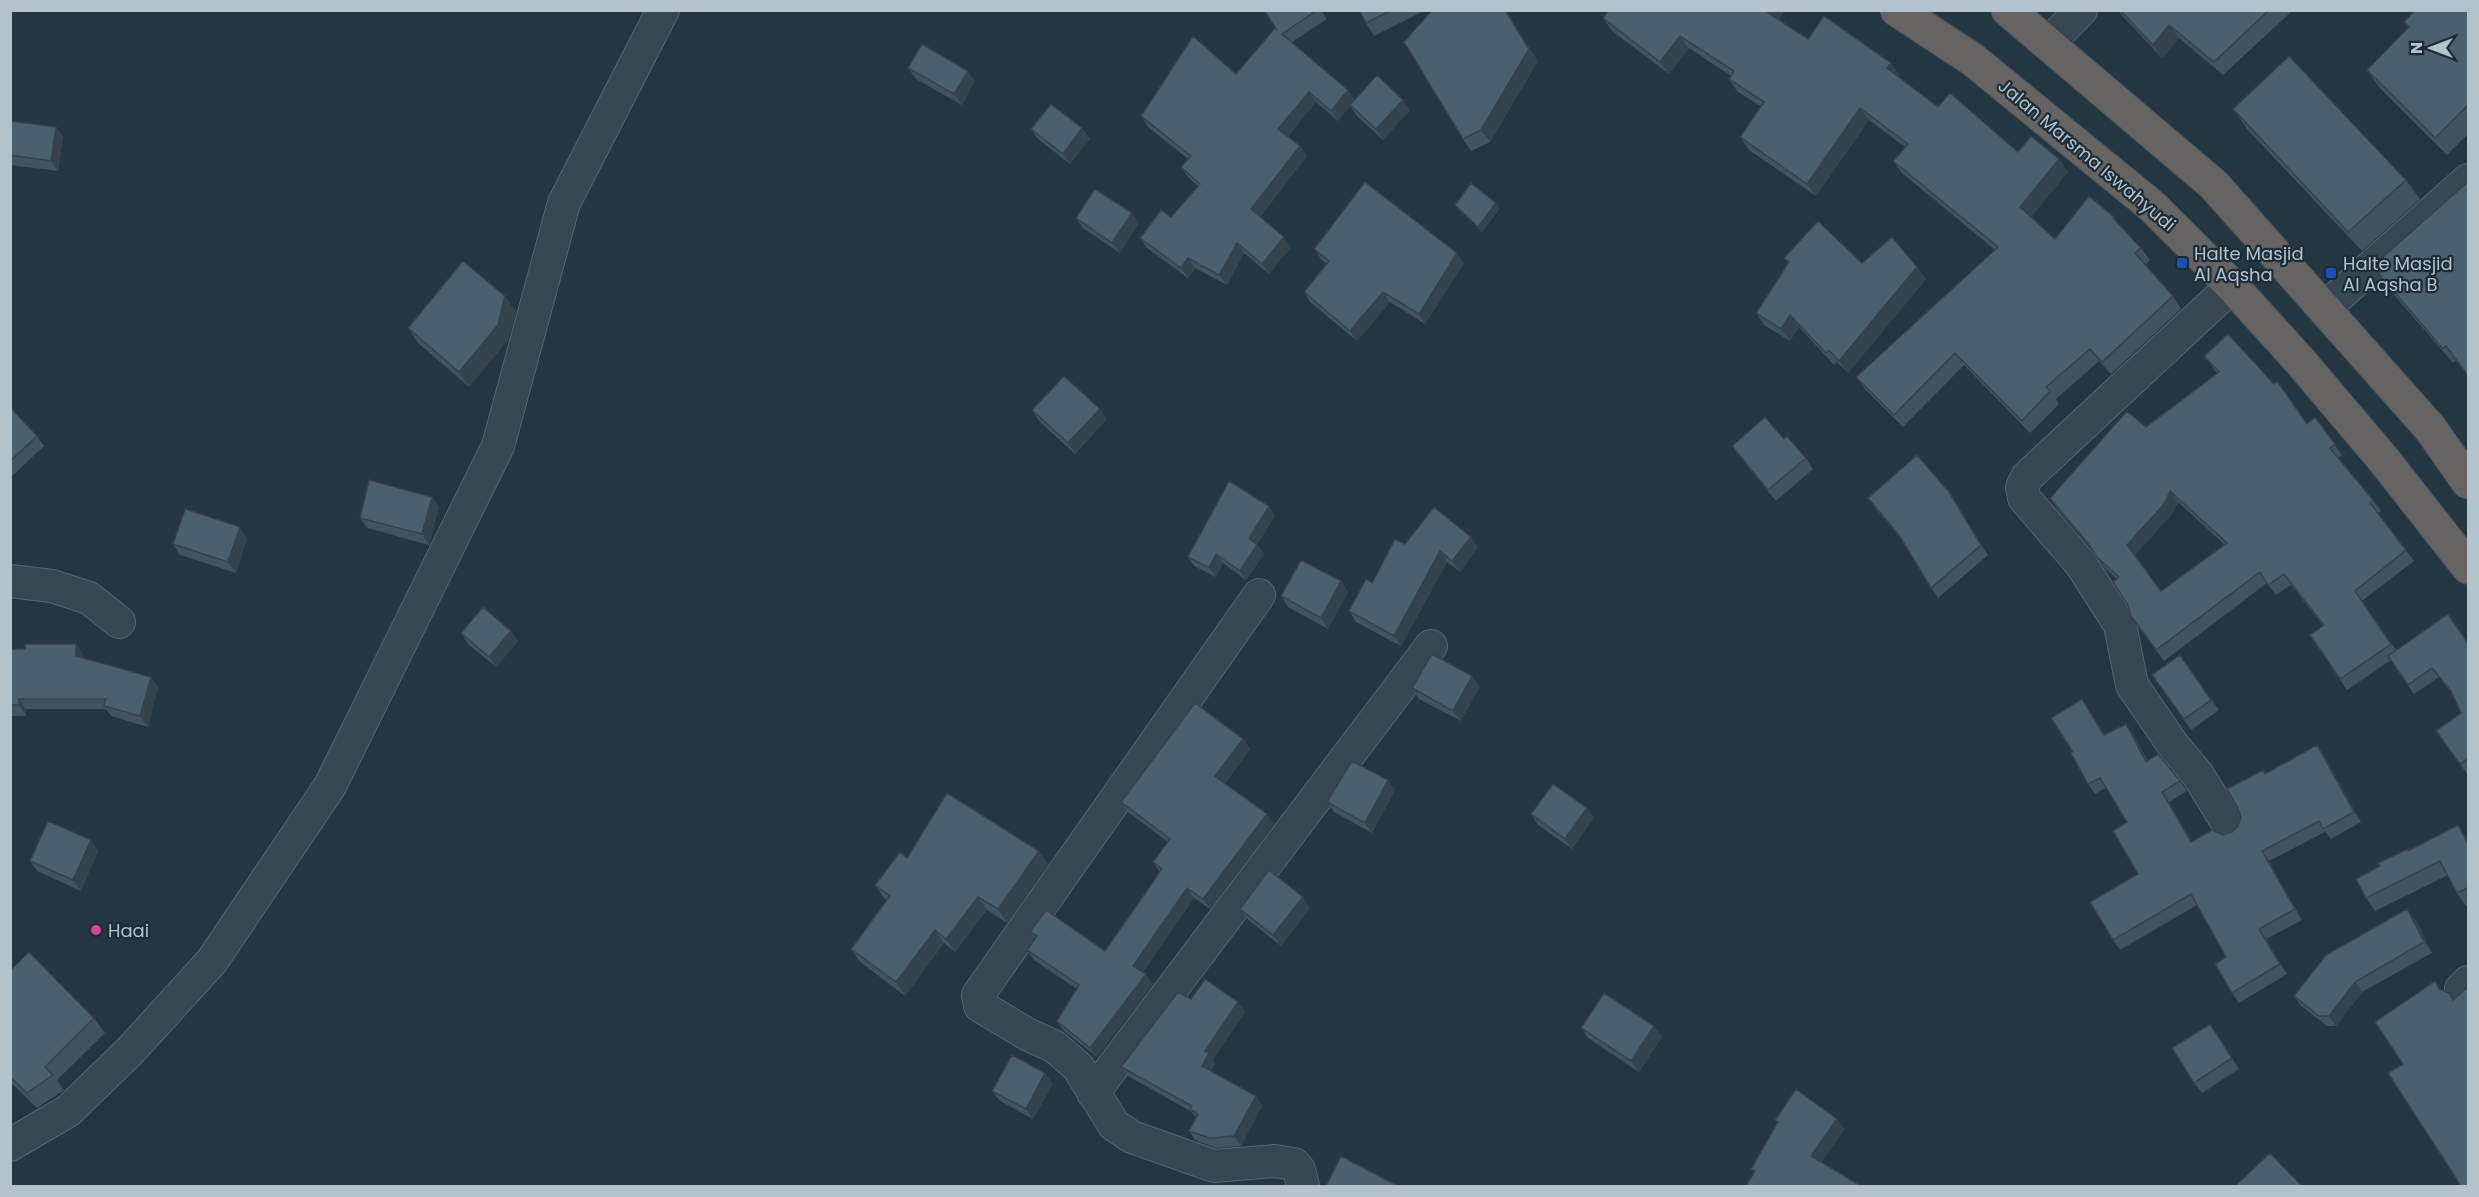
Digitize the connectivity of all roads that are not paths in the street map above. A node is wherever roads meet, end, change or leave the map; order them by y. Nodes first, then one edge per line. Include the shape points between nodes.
1 (663, 10) edge
2 (1897, 10) edge
3 (2008, 10) edge
4 (2081, 10) edge
5 (2048, 44) junction
6 (2469, 180) edge
7 (2232, 286) junction
8 (2325, 308) junction
9 (2469, 482) edge
10 (2469, 567) edge
11 (10, 581) edge
12 (1259, 595) dead end
13 (119, 622) dead end
14 (1431, 646) dead end
15 (2230, 827) dead end
16 (1093, 1094) junction
17 (10, 1145) edge
18 (1303, 1186) edge

1 - 17 street via 564,203 498,446 330,786 212,961 68,1112
2 - 7 highway, Jalan Marsma Iswahyudi via 1972,58 2153,207
3 - 5 highway
4 - 5 street
5 - 8 highway via 2214,185
6 - 8 street
7 - 10 highway, Jalan Marsma Iswahyudi via 2383,459
7 - 15 street via 2027,477 2022,487 2024,498 2082,564 2120,625 2132,685 2198,775
8 - 9 highway via 2430,428
11 - 13 street via 52,586 89,598
12 - 16 street via 978,995 980,1006 1055,1047 1078,1067
14 - 16 street
16 - 18 street via 1114,1125 1132,1137 1214,1166 1275,1161 1294,1164

